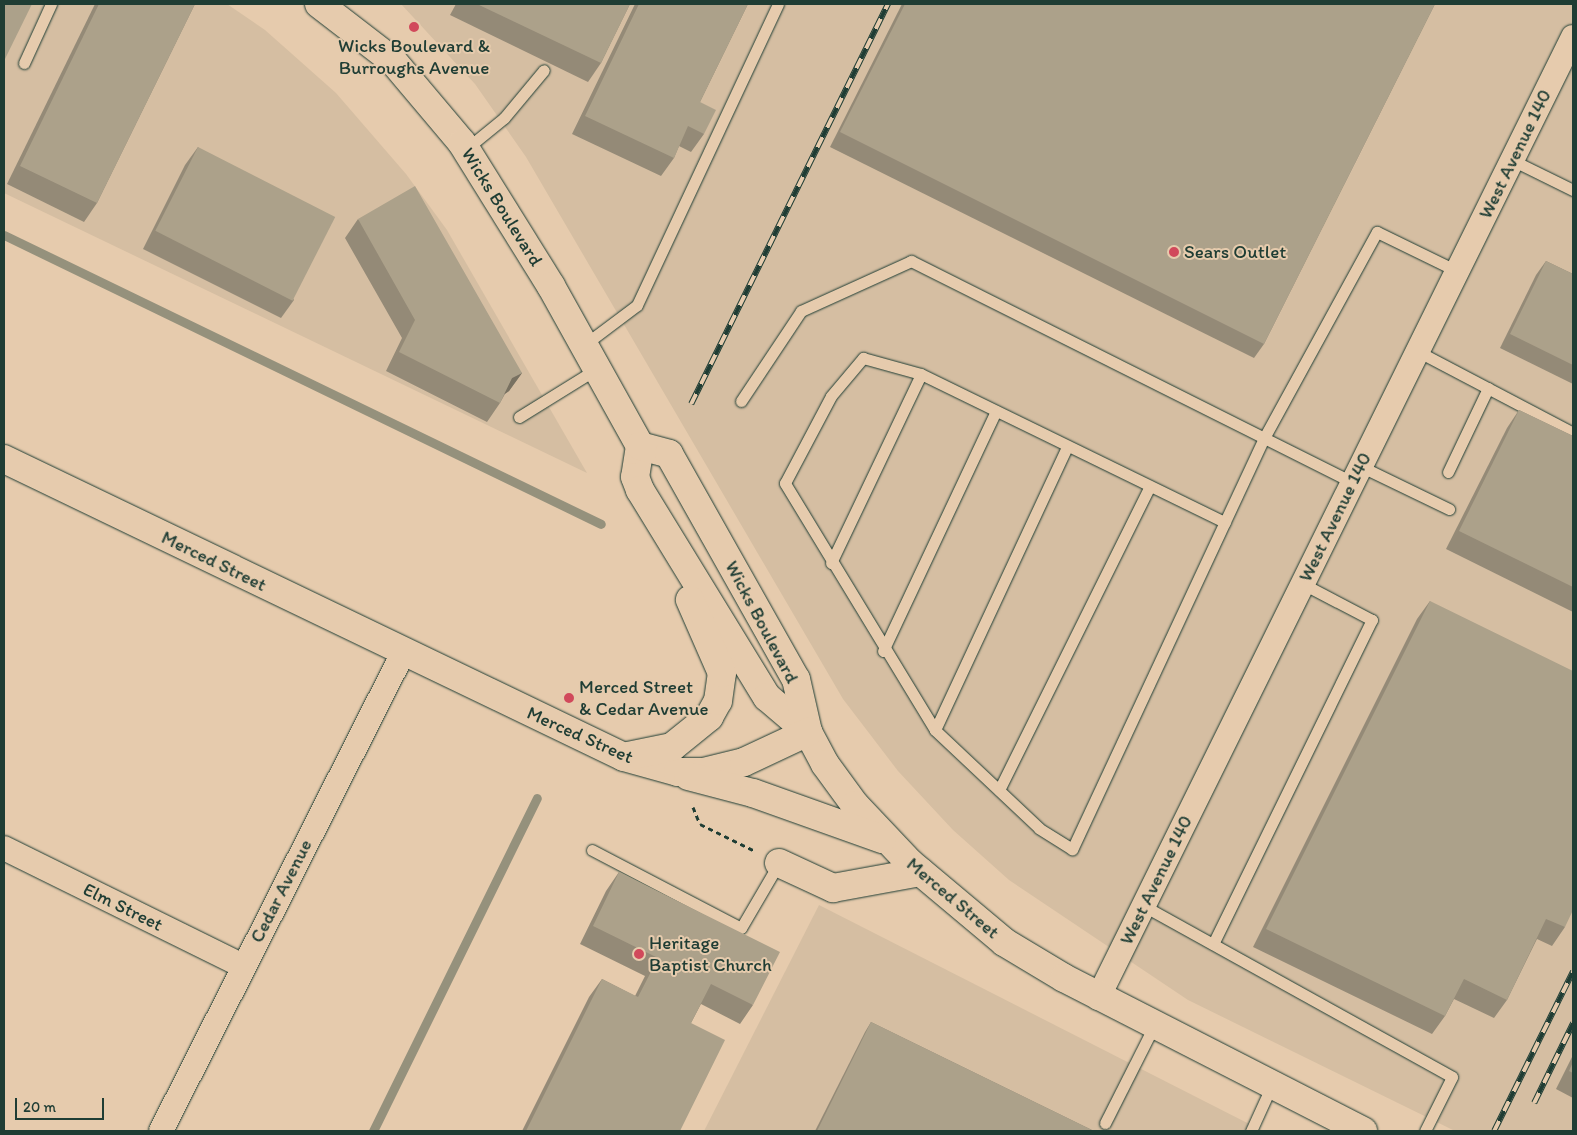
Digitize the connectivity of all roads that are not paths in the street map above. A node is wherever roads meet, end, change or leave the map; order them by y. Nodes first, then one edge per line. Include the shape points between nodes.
1 (51, 4) edge
2 (778, 4) edge
3 (333, 8) edge
4 (1573, 36) edge
5 (24, 63) dead end
6 (544, 70) dead end
7 (466, 149) junction
8 (1512, 160) junction
9 (1573, 190) edge
10 (1457, 271) junction
11 (584, 345) junction
12 (1417, 351) junction
13 (598, 368) junction
14 (921, 374) junction
15 (1488, 388) junction
16 (741, 402) dead end
17 (996, 411) junction
18 (519, 417) dead end
19 (1573, 434) edge
20 (1264, 438) junction
21 (640, 446) junction
22 (1067, 446) junction
23 (4, 459) edge
24 (1448, 472) dead end
25 (1356, 474) junction
26 (1150, 486) junction
27 (640, 490) junction
28 (1449, 509) dead end
29 (1225, 522) junction
30 (831, 563) junction
31 (1303, 584) junction
32 (883, 651) junction
33 (403, 653) junction
34 (935, 730) junction
35 (808, 732) junction
36 (624, 757) junction
37 (678, 772) junction
38 (999, 790) junction
39 (888, 841) junction
40 (4, 848) edge
41 (592, 850) dead end
42 (779, 863) joint
43 (921, 872) junction
44 (1144, 906) junction
45 (1213, 944) junction
46 (242, 966) junction
47 (1098, 998) junction
48 (1155, 1024) junction
49 (1272, 1084) junction
50 (1105, 1123) dead end
51 (161, 1131) edge
52 (1250, 1131) edge
53 (1363, 1131) edge
54 (1425, 1131) edge

1 - 5 lane
2 - 11 lane via 637,305
3 - 7 street, Wicks Boulevard via 407,75
4 - 8 street, West Avenue 140
6 - 7 lane via 504,118
7 - 11 street, Wicks Boulevard
8 - 9 lane
8 - 10 street, West Avenue 140
10 - 12 street, West Avenue 140
10 - 20 lane via 1377,232
11 - 13 street, Wicks Boulevard
12 - 15 lane
12 - 25 street, West Avenue 140
13 - 18 lane
13 - 21 street, Wicks Boulevard
14 - 17 lane
14 - 30 lane
14 - 30 lane via 863,358 831,396 785,483
15 - 19 lane
15 - 24 lane
16 - 20 lane via 801,311 911,261
17 - 22 lane
17 - 32 lane
20 - 25 lane
20 - 29 lane
21 - 27 street, Wicks Boulevard via 635,477
21 - 35 street, Wicks Boulevard via 669,454 796,679
22 - 26 lane
22 - 34 lane
23 - 33 street, Merced Street
25 - 28 lane
25 - 31 street, West Avenue 140
26 - 29 lane
26 - 38 lane
27 - 35 street, Wicks Boulevard via 767,697
27 - 36 street via 717,658 722,686 709,717 672,747
29 - 38 lane via 1072,849 1039,828
30 - 32 lane
31 - 44 street, West Avenue 140
31 - 45 lane via 1372,620
32 - 34 lane
33 - 36 street, Merced Street
33 - 46 street, Cedar Avenue
34 - 38 lane
35 - 37 street, Merced Street via 744,762
35 - 39 street, Merced Street via 850,798
36 - 37 street, Merced Street
37 - 39 street via 754,793
39 - 43 street, Merced Street
40 - 46 street, Elm Street
41 - 42 lane via 741,928
42 - 43 street via 833,888
43 - 47 street, Merced Street via 1004,942
44 - 45 lane
44 - 47 street, West Avenue 140
45 - 54 lane via 1452,1077
46 - 51 street, Cedar Avenue
47 - 48 street, Merced Street
48 - 49 street, Merced Street
48 - 50 lane
49 - 52 lane
49 - 53 street, Merced Street

